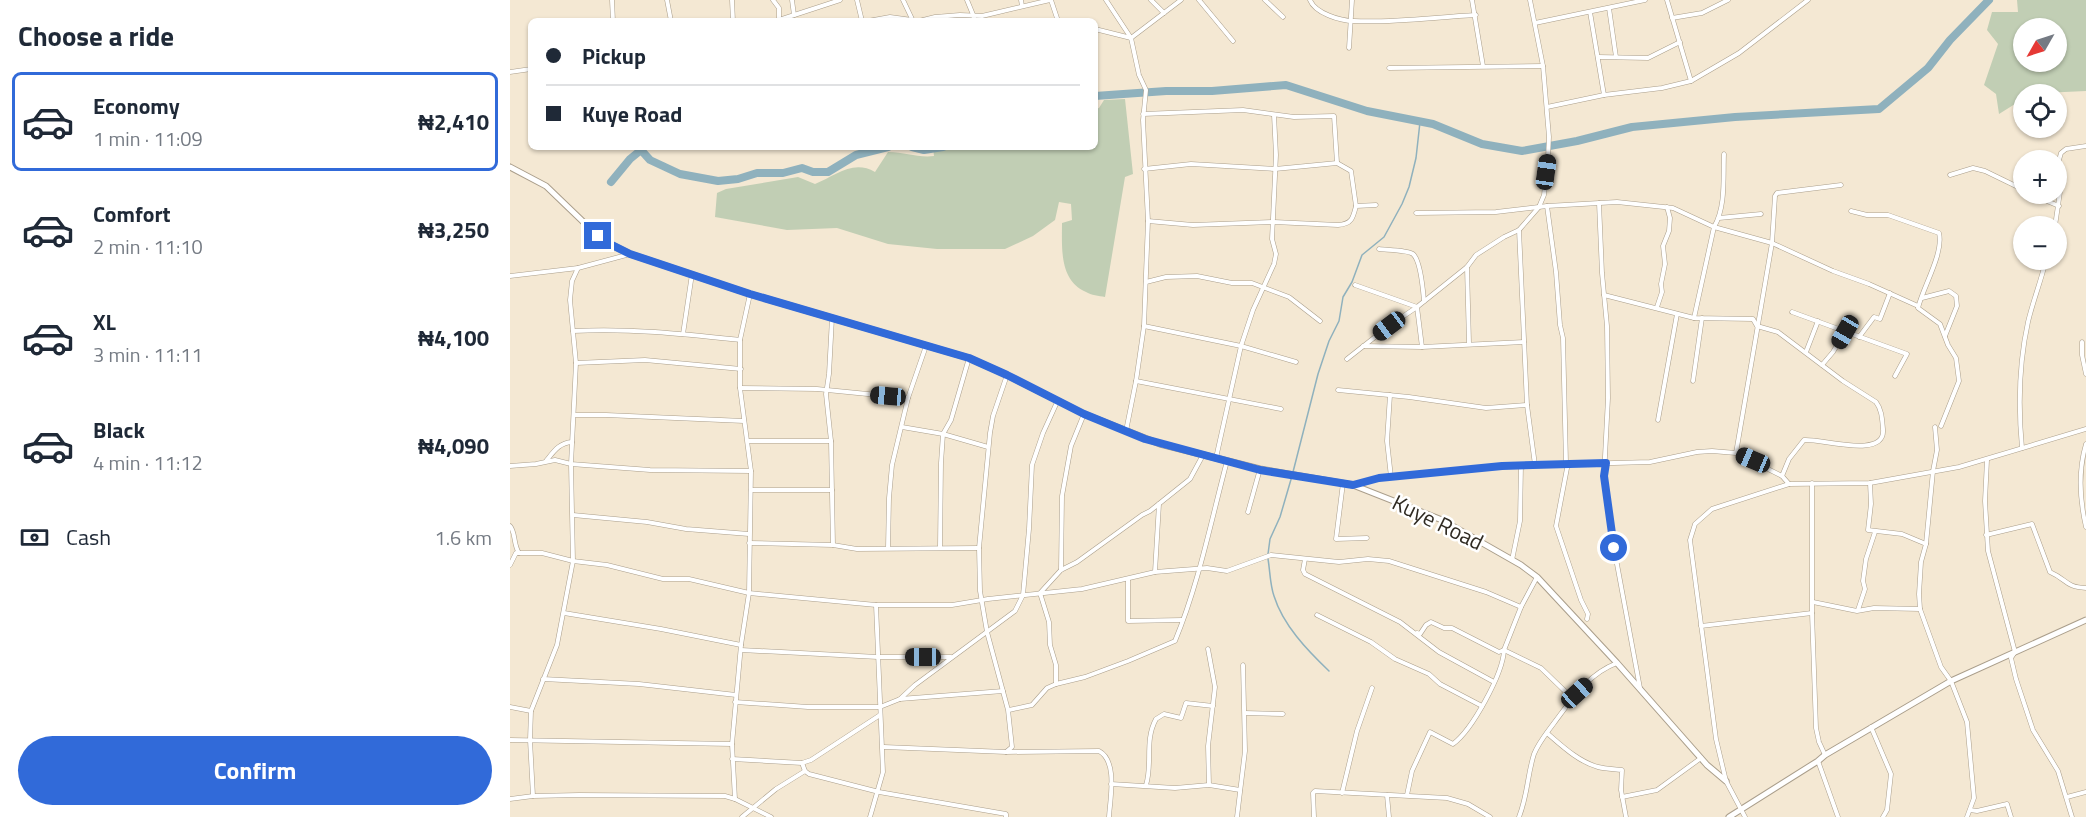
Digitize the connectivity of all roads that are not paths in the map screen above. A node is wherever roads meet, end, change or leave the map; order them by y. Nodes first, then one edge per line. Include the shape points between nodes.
1 (612, 0) edge
2 (667, 0) edge
3 (732, 0) edge
4 (773, 0) edge
5 (792, 0) edge
6 (840, 0) edge
7 (857, 0) edge
8 (903, 0) edge
9 (967, 0) edge
10 (1021, 0) edge
11 (1050, 0) edge
12 (1106, 0) edge
13 (1151, 0) edge
14 (1181, 0) edge
15 (1199, 0) edge
16 (1264, 0) edge
17 (1310, 0) edge
18 (1352, 0) edge
19 (1472, 0) edge
20 (1530, 0) edge
21 (1642, 0) edge
22 (1667, 0) edge
23 (1728, 0) edge
24 (1808, 0) edge
25 (832, 1) edge
26 (1022, 6) junction
27 (779, 8) junction
28 (1609, 8) junction
29 (1590, 12) junction
30 (1164, 13) junction
31 (794, 15) junction
32 (1476, 15) junction
33 (613, 18) edge
34 (670, 18) edge
35 (733, 18) edge
36 (778, 18) edge
37 (779, 18) edge
38 (785, 18) edge
39 (861, 18) edge
40 (912, 18) edge
41 (929, 18) edge
42 (970, 18) edge
43 (973, 18) edge
44 (977, 18) edge
45 (1057, 18) edge
46 (1283, 18) dead end
47 (1672, 18) junction
48 (1352, 21) junction
49 (1535, 23) junction
50 (1098, 30) edge
51 (1131, 38) junction
52 (1233, 40) dead end
53 (1680, 42) junction
54 (1349, 48) dead end
55 (1598, 57) junction
56 (1616, 57) junction
57 (1483, 66) junction
58 (1543, 66) junction
59 (1389, 68) dead end
60 (528, 69) edge
61 (510, 72) edge
62 (1691, 81) junction
63 (1604, 95) junction
64 (1547, 107) junction
65 (1143, 114) junction
66 (1274, 115) junction
67 (2086, 146) edge
68 (1724, 154) dead end
69 (1337, 163) junction
70 (510, 167) edge
71 (1144, 169) junction
72 (1275, 169) junction
73 (1950, 174) dead end
74 (1842, 185) dead end
75 (2013, 185) edge
76 (1599, 203) junction
77 (2054, 204) edge
78 (1376, 205) dead end
79 (1356, 206) junction
80 (1547, 206) junction
81 (2059, 206) junction
82 (1539, 207) junction
83 (1667, 207) junction
84 (1851, 211) dead end
85 (1416, 213) dead end
86 (1761, 214) dead end
87 (2057, 216) edge
88 (1719, 218) junction
89 (1148, 221) junction
90 (1274, 222) junction
91 (1714, 227) junction
92 (1519, 230) junction
93 (1772, 243) junction
94 (1379, 249) dead end
95 (630, 254) junction
96 (588, 267) junction
97 (1467, 267) junction
98 (2043, 270) edge
99 (692, 274) junction
100 (510, 276) edge
101 (1146, 282) junction
102 (1355, 285) dead end
103 (1264, 286) junction
104 (1890, 293) junction
105 (750, 294) junction
106 (1604, 295) junction
107 (1921, 299) junction
108 (1424, 302) junction
109 (1918, 306) junction
110 (1418, 307) junction
111 (1657, 307) junction
112 (1792, 312) dead end
113 (1677, 314) junction
114 (832, 318) junction
115 (1694, 318) junction
116 (1702, 318) junction
117 (1320, 321) dead end
118 (1818, 321) junction
119 (1144, 326) junction
120 (1757, 326) junction
121 (573, 332) junction
122 (1845, 332) junction
123 (683, 334) junction
124 (1859, 336) junction
125 (1944, 336) junction
126 (740, 340) junction
127 (1524, 342) junction
128 (2082, 342) dead end
129 (1469, 343) junction
130 (926, 346) junction
131 (1241, 346) junction
132 (1363, 346) junction
133 (1422, 346) junction
134 (1806, 352) junction
135 (969, 358) junction
136 (1347, 359) dead end
137 (1296, 362) dead end
138 (576, 363) junction
139 (1822, 364) junction
140 (741, 369) junction
141 (2086, 374) edge
142 (1007, 375) junction
143 (1895, 376) dead end
144 (1136, 381) junction
145 (1693, 381) dead end
146 (740, 388) junction
147 (826, 390) junction
148 (1338, 390) dead end
149 (1390, 395) junction
150 (908, 398) junction
151 (1230, 398) junction
152 (1058, 400) junction
153 (1527, 405) junction
154 (1281, 409) dead end
155 (1084, 414) junction
156 (574, 416) junction
157 (1658, 420) dead end
158 (744, 421) junction
159 (1941, 426) dead end
160 (902, 427) junction
161 (1935, 427) dead end
162 (2086, 429) edge
163 (1125, 432) junction
164 (943, 434) junction
165 (748, 441) junction
166 (831, 441) junction
167 (572, 442) junction
168 (2086, 444) edge
169 (988, 447) junction
170 (2022, 448) junction
171 (1736, 453) junction
172 (1203, 455) junction
173 (1216, 458) junction
174 (1227, 460) junction
175 (1987, 460) junction
176 (546, 462) junction
177 (1567, 463) junction
178 (1606, 463) junction
179 (571, 464) junction
180 (1521, 465) junction
181 (1535, 465) junction
182 (510, 466) edge
183 (1260, 470) junction
184 (751, 471) junction
185 (1933, 471) junction
186 (1782, 476) junction
187 (1390, 477) junction
188 (1343, 483) junction
189 (1812, 483) junction
190 (1870, 483) junction
191 (1789, 484) junction
192 (1353, 485) junction
193 (751, 490) junction
194 (831, 490) junction
195 (1159, 504) junction
196 (1248, 512) dead end
197 (573, 515) junction
198 (510, 526) edge
199 (2086, 527) edge
200 (1875, 532) junction
201 (749, 534) junction
202 (1986, 535) junction
203 (1366, 538) dead end
204 (749, 543) junction
205 (1926, 544) junction
206 (833, 545) junction
207 (888, 548) junction
208 (940, 548) junction
209 (979, 548) junction
210 (519, 553) junction
211 (1305, 560) junction
212 (1512, 560) junction
213 (573, 561) junction
214 (510, 565) edge
215 (1199, 569) junction
216 (1060, 570) junction
217 (1155, 572) junction
218 (1537, 577) junction
219 (1128, 579) junction
220 (2086, 588) edge
221 (749, 593) junction
222 (1040, 593) junction
223 (1023, 595) junction
224 (981, 600) junction
225 (1812, 602) junction
226 (876, 605) junction
227 (1521, 607) junction
228 (1920, 609) junction
229 (1857, 611) junction
230 (564, 613) junction
231 (1812, 614) junction
232 (1317, 615) dead end
233 (1587, 619) dead end
234 (1182, 620) junction
235 (2086, 620) edge
236 (1701, 626) junction
237 (1410, 629) junction
238 (987, 633) junction
239 (741, 648) junction
240 (1208, 649) dead end
241 (1504, 650) junction
242 (2015, 652) junction
243 (878, 657) junction
244 (952, 657) junction
245 (1617, 663) junction
246 (1243, 665) dead end
247 (543, 679) junction
248 (1951, 681) junction
249 (1494, 682) junction
250 (1056, 684) junction
251 (1372, 688) dead end
252 (1640, 688) junction
253 (1003, 691) junction
254 (736, 695) junction
255 (1572, 698) junction
256 (900, 699) junction
257 (735, 702) junction
258 (1213, 706) junction
259 (1482, 706) junction
260 (510, 707) edge
261 (880, 707) junction
262 (1008, 710) junction
263 (531, 711) junction
264 (1245, 713) junction
265 (1283, 714) dead end
266 (880, 715) junction
267 (1871, 727) junction
268 (1547, 733) junction
269 (510, 740) edge
270 (530, 740) junction
271 (732, 744) junction
272 (884, 747) junction
273 (1006, 752) junction
274 (1825, 754) junction
275 (1701, 758) junction
276 (732, 759) junction
277 (1818, 761) junction
278 (802, 763) junction
279 (805, 771) junction
280 (1726, 781) junction
281 (1111, 784) junction
282 (1146, 785) junction
283 (1209, 785) junction
284 (1240, 790) junction
285 (879, 792) junction
286 (2086, 792) edge
287 (1342, 794) junction
288 (1387, 795) junction
289 (1407, 795) junction
290 (533, 796) junction
291 (1622, 797) junction
292 (2066, 797) junction
293 (510, 799) edge
294 (735, 799) junction
295 (754, 808) junction
296 (1741, 810) junction
297 (1970, 810) junction
298 (742, 817) edge
299 (771, 817) edge
300 (870, 817) edge
301 (1006, 817) edge
302 (1109, 817) edge
303 (1237, 817) edge
304 (1314, 817) edge
305 (1389, 817) edge
306 (1490, 817) edge
307 (1519, 817) edge
308 (1626, 817) edge
309 (1730, 817) edge
310 (1745, 817) edge
311 (1838, 817) edge
312 (1883, 817) edge
313 (1967, 817) edge
314 (2011, 817) edge
315 (2072, 817) edge

1 - 33 street
2 - 34 street
3 - 35 street
4 - 27 street
5 - 31 street
6 - 25 street
7 - 39 street
8 - 40 street
9 - 43 street
10 - 26 street
11 - 26 street
11 - 45 street
12 - 51 street
13 - 30 street
14 - 30 street
15 - 52 street
16 - 46 street
17 - 48 street via 1318,11
18 - 48 street
19 - 32 street
20 - 49 street
21 - 28 street
22 - 47 street
23 - 47 street via 1702,13
24 - 62 street via 1739,53
25 - 31 street
26 - 44 street
27 - 36 street
27 - 37 street
28 - 29 street
28 - 56 street
29 - 49 street
29 - 55 street
30 - 51 street
31 - 38 street
32 - 48 street
32 - 57 street
41 - 42 street
47 - 53 street
48 - 54 street
49 - 58 street
50 - 51 street
51 - 65 street via 1138,75 1146,90
53 - 56 street via 1648,58
53 - 62 street
55 - 56 street
55 - 63 street
57 - 58 street
57 - 59 street
58 - 64 street
60 - 61 street
62 - 63 street
63 - 64 street
64 - 82 street via 1548,157
65 - 66 street via 1243,110
65 - 71 street
66 - 69 street via 1334,116
66 - 72 street
67 - 81 street via 2061,153
68 - 88 street
69 - 72 street
69 - 79 street via 1351,171
70 - 95 street, Kuye Road via 546,186 608,243
71 - 72 street via 1205,164
71 - 89 street
72 - 90 street
73 - 75 street via 1973,168
74 - 93 street via 1777,193
76 - 80 street
76 - 83 street
76 - 106 street
77 - 81 street
78 - 79 street
79 - 90 street via 1353,219 1347,224
80 - 82 street
80 - 177 street via 1563,338
81 - 87 street
82 - 85 street
82 - 92 street
83 - 91 street
83 - 111 street via 1670,218
84 - 107 street via 1888,215 1939,233 1937,255
86 - 88 street
88 - 91 street
89 - 90 street via 1201,225
89 - 101 street
90 - 103 street via 1272,239 1276,254
91 - 93 street
91 - 115 street
92 - 97 street via 1476,255
92 - 127 street
93 - 104 street
93 - 120 street
94 - 108 street via 1414,256
95 - 96 street
95 - 99 street, Kuye Road
96 - 100 street
96 - 121 street via 578,268 572,281
97 - 108 street
97 - 129 street
98 - 170 street via 2028,323 2021,375
99 - 105 street, Kuye Road
99 - 123 street
101 - 103 street via 1197,276
101 - 119 street
102 - 110 street
103 - 117 street via 1289,297
103 - 131 street
104 - 109 street
104 - 124 street via 1880,319 1874,317
105 - 114 street, Kuye Road
105 - 126 street
106 - 111 street
106 - 178 street
107 - 109 street
107 - 125 street via 1949,291 1956,296 1957,306
108 - 110 street
109 - 125 street via 1940,324
110 - 132 street
110 - 133 street
111 - 113 street
112 - 118 street
113 - 115 street
113 - 157 street
114 - 130 street, Kuye Road
114 - 147 street
115 - 116 street
116 - 120 street via 1748,318
116 - 145 street
118 - 122 street
118 - 134 street
119 - 131 street
119 - 144 street
120 - 134 street via 1778,332
120 - 171 street
121 - 123 street via 632,330
121 - 138 street
122 - 124 street
122 - 139 street
123 - 126 street
124 - 143 street via 1908,354
125 - 159 street via 1956,358 1959,381
126 - 140 street
127 - 129 street
127 - 153 street
128 - 141 street
129 - 133 street
130 - 135 street, Kuye Road
130 - 150 street
131 - 137 street
131 - 151 street
132 - 133 street
132 - 136 street
134 - 139 street
135 - 142 street, Kuye Road
135 - 164 street via 951,420
138 - 140 street via 645,360
138 - 156 street
139 - 186 street via 1876,402 1884,434 1873,444 1852,446 1804,440
140 - 146 street
142 - 152 street, Kuye Road
142 - 169 street via 993,416
144 - 151 street
144 - 163 street
146 - 147 street
146 - 158 street
147 - 150 street
147 - 166 street
148 - 149 street
149 - 153 street via 1486,408
149 - 187 street
150 - 160 street
151 - 154 street
151 - 173 street
152 - 155 street, Kuye Road
152 - 223 street via 1032,465
153 - 181 street
155 - 163 street, Kuye Road
155 - 216 street via 1071,446 1062,496
156 - 158 street
156 - 167 street
158 - 165 street
160 - 164 street
160 - 207 street via 892,465
161 - 185 street via 1937,450
162 - 170 street
163 - 172 street, Kuye Road
164 - 169 street
164 - 208 street
165 - 166 street
165 - 184 street
166 - 194 street
167 - 176 street via 558,447
167 - 179 street
168 - 199 street via 2081,471
169 - 209 street
170 - 175 street
171 - 178 street via 1697,452 1650,462
171 - 186 street
172 - 173 street, Kuye Road
172 - 195 street via 1190,479
173 - 174 street, Kuye Road
174 - 183 street, Kuye Road
174 - 215 street
175 - 185 street
175 - 202 street
176 - 179 street
176 - 182 street
177 - 178 street
177 - 181 street
177 - 233 street via 1556,526
178 - 252 street via 1604,476 1614,548
179 - 184 street
179 - 197 street
180 - 181 street
180 - 187 street
180 - 212 street via 1520,521
183 - 188 street, Kuye Road
183 - 196 street
184 - 193 street
185 - 190 street
185 - 205 street
186 - 191 street
187 - 192 street
188 - 192 street, Kuye Road
188 - 203 street via 1336,538
189 - 190 street
189 - 191 street
189 - 225 street
190 - 200 street via 1867,529
191 - 236 street via 1712,509 1695,524 1690,540
192 - 212 street, Kuye Road via 1436,517
193 - 194 street
193 - 201 street
194 - 206 street
195 - 216 street
195 - 217 street
197 - 201 street
197 - 213 street
198 - 210 street
200 - 205 street via 1902,534
200 - 229 street
201 - 204 street
202 - 220 street via 2032,524 2050,572 2070,586
202 - 242 street
204 - 206 street
204 - 221 street
205 - 228 street via 1919,580
206 - 207 street
207 - 208 street
208 - 209 street
209 - 224 street
210 - 213 street via 542,553
210 - 214 street
211 - 215 street via 1271,555 1227,571
211 - 227 street via 1389,561
211 - 237 street via 1305,574
212 - 218 street, Kuye Road
213 - 221 street
213 - 230 street
215 - 217 street
215 - 234 street
216 - 222 street
217 - 219 street
218 - 227 street
218 - 245 street, Kuye Road
219 - 222 street
219 - 234 street via 1128,621
221 - 226 street
221 - 239 street
222 - 223 street
222 - 250 street via 1056,665
223 - 224 street
223 - 238 street via 1015,610
224 - 226 street via 952,605
224 - 238 street
225 - 229 street
225 - 231 street
226 - 243 street
227 - 241 street
228 - 229 street
228 - 248 street via 1941,667
230 - 239 street via 661,628
230 - 247 street via 557,645
231 - 236 street
231 - 274 street via 1816,728
232 - 259 street
234 - 250 street via 1172,643
235 - 242 street
236 - 280 street via 1716,740
237 - 241 street via 1420,634 1431,622 1499,652
237 - 249 street via 1446,656
238 - 244 street
238 - 253 street
239 - 243 street
239 - 254 street
240 - 258 street via 1214,681
241 - 249 street
241 - 255 street via 1541,668
242 - 248 street
242 - 292 street via 2011,658 2033,730 2055,766
243 - 244 street
243 - 261 street
244 - 256 street
245 - 252 street, Kuye Road
245 - 255 street via 1602,670
246 - 264 street
247 - 254 street
247 - 263 street
248 - 267 street
248 - 297 street via 1967,722 1974,798
249 - 259 street
250 - 262 street via 1032,705
251 - 287 street
252 - 275 street, Kuye Road
253 - 256 street
253 - 262 street
254 - 257 street
255 - 268 street
256 - 261 street
257 - 261 street
257 - 271 street
258 - 282 street via 1186,703 1181,718 1164,714 1156,719 1149,737 1150,772
258 - 283 street
259 - 289 street via 1453,744 1430,732 1412,771
260 - 263 street
261 - 266 street
262 - 273 street via 1012,747
263 - 270 street
264 - 265 street
264 - 284 street
266 - 272 street
266 - 278 street
267 - 274 street
267 - 312 street via 1891,774
268 - 291 street via 1574,755 1597,767 1622,770
268 - 307 street via 1534,756
269 - 270 street
270 - 271 street
270 - 290 street
271 - 276 street
272 - 273 street
272 - 285 street
273 - 281 street via 1099,751 1106,754 1110,763
274 - 277 street
275 - 280 street, Kuye Road
275 - 291 street via 1662,788
276 - 278 street
276 - 294 street
277 - 296 street
277 - 311 street
278 - 279 street
279 - 285 street
279 - 295 street
280 - 296 street
281 - 282 street
281 - 302 street
282 - 283 street
283 - 284 street
284 - 303 street
285 - 300 street
285 - 301 street
286 - 292 street
287 - 288 street
287 - 304 street via 1313,791
288 - 289 street
288 - 305 street
289 - 306 street via 1459,800
290 - 293 street
290 - 294 street
291 - 308 street
292 - 315 street
294 - 295 street
295 - 298 street
295 - 299 street
296 - 309 street
296 - 310 street
297 - 313 street
297 - 314 street via 2007,804

